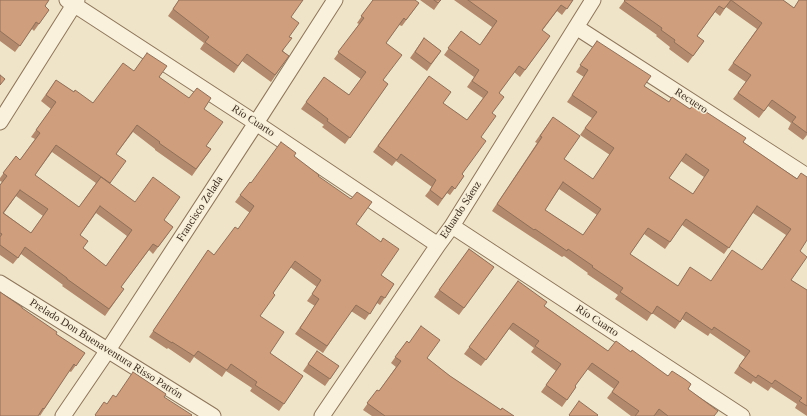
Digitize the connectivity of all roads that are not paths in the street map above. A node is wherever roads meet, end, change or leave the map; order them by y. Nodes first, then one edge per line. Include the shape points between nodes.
1 (335, 0) edge
2 (593, 0) edge
3 (73, 1) edge
4 (576, 27) junction
5 (0, 122) edge
6 (256, 123) junction
7 (807, 176) edge
8 (452, 226) junction
9 (438, 245) junction
10 (0, 283) edge
11 (108, 350) junction
12 (63, 416) edge
13 (213, 416) edge
14 (322, 416) edge
15 (742, 416) edge

1 - 6 street, Francisco Zelada
2 - 4 street, Eduardo Sáenz
3 - 5 street
3 - 6 street, Río Cuarto
4 - 7 street, Recuero
4 - 8 street, Eduardo Sáenz
6 - 9 street, Río Cuarto
6 - 11 street, Francisco Zelada
8 - 9 street, Eduardo Sáenz
8 - 15 street, Río Cuarto
9 - 14 street, Eduardo Sáenz
10 - 11 street, Prelado Don Buenaventura Risso Patrón
11 - 12 street, Francisco Zelada
11 - 13 street, Prelado Don Buenaventura Risso Patrón

